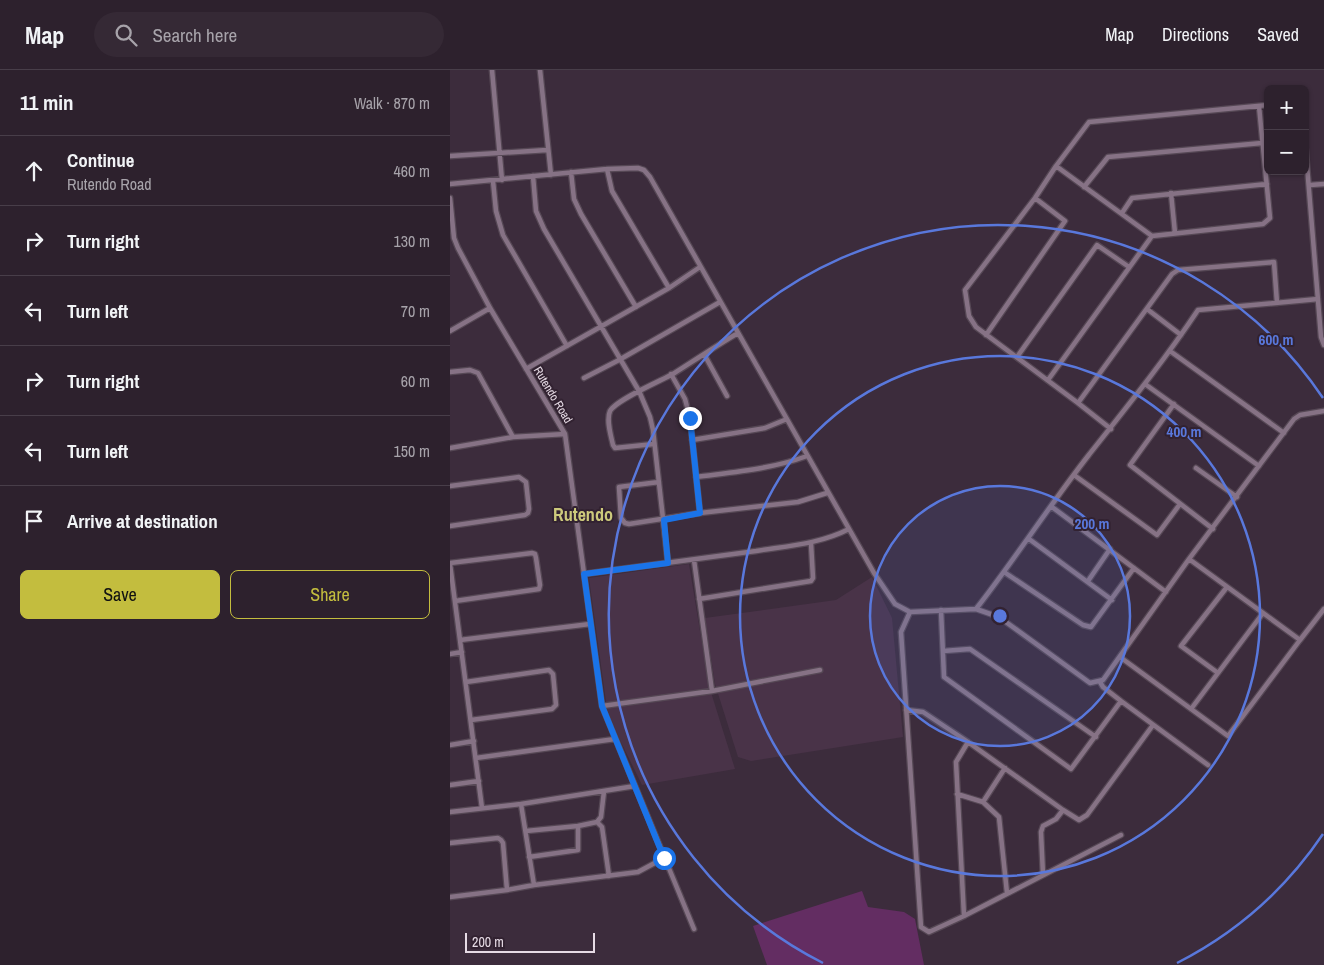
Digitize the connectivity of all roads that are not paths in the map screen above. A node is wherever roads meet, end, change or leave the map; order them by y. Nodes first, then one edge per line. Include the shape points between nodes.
1 (492, 70) edge
2 (540, 70) edge
3 (1264, 105) edge
4 (1258, 106) junction
5 (1262, 143) junction
6 (547, 150) junction
7 (500, 154) junction
8 (450, 156) edge
9 (1056, 166) junction
10 (607, 169) junction
11 (571, 172) junction
12 (550, 175) junction
13 (1309, 175) edge
14 (533, 176) junction
15 (502, 180) junction
16 (493, 181) junction
17 (450, 184) edge
18 (1267, 184) junction
19 (1324, 184) edge
20 (1310, 185) junction
21 (1084, 187) junction
22 (1170, 193) junction
23 (450, 198) edge
24 (1035, 198) junction
25 (1122, 212) junction
26 (1175, 233) junction
27 (1152, 236) junction
28 (700, 267) junction
29 (1129, 267) junction
30 (670, 288) junction
31 (1318, 299) junction
32 (720, 302) junction
33 (1278, 302) junction
34 (636, 307) junction
35 (490, 308) junction
36 (1147, 309) junction
37 (602, 327) junction
38 (451, 329) edge
39 (738, 333) junction
40 (986, 335) junction
41 (1181, 335) junction
42 (1324, 345) edge
43 (567, 346) junction
44 (1170, 351) junction
45 (704, 354) junction
46 (1017, 357) junction
47 (619, 360) junction
48 (526, 369) junction
49 (450, 372) edge
50 (671, 374) junction
51 (584, 378) dead end
52 (1048, 380) junction
53 (1145, 384) junction
54 (639, 391) junction
55 (727, 396) dead end
56 (1078, 403) junction
57 (1174, 404) junction
58 (1324, 411) edge
59 (787, 419) junction
60 (1111, 429) junction
61 (1284, 433) junction
62 (565, 434) junction
63 (513, 437) junction
64 (692, 440) junction
65 (654, 444) junction
66 (450, 448) edge
67 (807, 456) junction
68 (1259, 466) junction
69 (1196, 468) dead end
70 (1074, 475) junction
71 (696, 477) junction
72 (659, 482) junction
73 (450, 486) edge
74 (827, 492) junction
75 (1237, 497) junction
76 (1180, 504) junction
77 (1052, 507) junction
78 (700, 513) junction
79 (664, 520) junction
80 (450, 526) edge
81 (849, 529) junction
82 (1213, 529) junction
83 (1029, 539) junction
84 (811, 543) junction
85 (1110, 549) junction
86 (1189, 559) junction
87 (694, 560) junction
88 (668, 563) junction
89 (450, 564) edge
90 (1134, 568) junction
91 (1004, 572) junction
92 (584, 574) junction
93 (451, 578) edge
94 (1088, 581) junction
95 (1227, 587) junction
96 (1166, 592) junction
97 (699, 599) junction
98 (1112, 600) junction
99 (455, 601) junction
100 (1324, 608) edge
101 (976, 609) junction
102 (941, 610) junction
103 (910, 612) junction
104 (1263, 613) junction
105 (457, 615) junction
106 (450, 616) edge
107 (590, 624) junction
108 (460, 640) junction
109 (1300, 640) junction
110 (943, 651) junction
111 (462, 652) junction
112 (450, 654) edge
113 (1120, 657) junction
114 (820, 670) dead end
115 (1218, 673) junction
116 (466, 682) junction
117 (1100, 682) junction
118 (712, 691) junction
119 (1121, 701) junction
120 (602, 706) junction
121 (1191, 709) junction
122 (906, 710) junction
123 (471, 720) junction
124 (1152, 725) junction
125 (1096, 737) junction
126 (615, 739) junction
127 (474, 741) junction
128 (968, 742) junction
129 (450, 745) edge
130 (476, 758) junction
131 (1208, 765) dead end
132 (1005, 768) junction
133 (479, 781) junction
134 (450, 785) edge
135 (635, 786) junction
136 (604, 791) junction
137 (957, 794) junction
138 (983, 802) junction
139 (521, 804) junction
140 (482, 808) junction
141 (1063, 810) junction
142 (450, 812) edge
143 (597, 822) junction
144 (578, 826) junction
145 (526, 831) junction
146 (1121, 835) dead end
147 (450, 843) edge
148 (529, 857) junction
149 (664, 858) junction
150 (1044, 875) junction
151 (609, 876) junction
152 (534, 885) junction
153 (508, 890) junction
154 (1007, 894) junction
155 (450, 897) edge
156 (964, 916) junction
157 (694, 930) dead end

1 - 7 street
2 - 6 street
3 - 4 street
4 - 5 street
4 - 9 street via 1089,122
5 - 18 street
5 - 21 street via 1108,157
6 - 7 street
6 - 12 street
7 - 8 street
7 - 15 street
9 - 21 street
9 - 24 street
10 - 11 street
10 - 28 street via 644,170
10 - 30 street via 612,191
11 - 12 street
11 - 34 street via 574,200 580,214
12 - 14 street
13 - 20 street
14 - 15 street
14 - 37 street via 536,211 544,229
15 - 16 street
16 - 17 street
16 - 43 street via 496,211 503,235
18 - 22 street
18 - 26 street via 1270,218 1263,224
19 - 20 street
20 - 31 street
21 - 25 street
22 - 25 street via 1132,198
22 - 26 street
23 - 35 street, Rutendo Road via 454,238
24 - 40 street via 966,290 969,316
24 - 40 street via 1065,221
25 - 27 street
26 - 27 street
27 - 29 street
28 - 30 street
28 - 32 street
29 - 46 street via 1097,245
29 - 52 street
30 - 34 street
31 - 33 street
31 - 42 street
32 - 39 street
32 - 47 street
33 - 36 street via 1274,262 1178,270
33 - 41 street via 1198,310
34 - 37 street
35 - 38 street
35 - 48 street, Rutendo Road
36 - 41 street
36 - 56 street
37 - 43 street
37 - 47 street
39 - 45 street
39 - 59 street
40 - 46 street
41 - 44 street
43 - 48 street
44 - 53 street
44 - 61 street
45 - 50 street
45 - 55 street
46 - 52 street
47 - 51 street
47 - 54 street
48 - 62 street, Rutendo Road
49 - 63 street via 470,370 478,373
50 - 54 street
50 - 64 street via 685,399
52 - 56 street
53 - 57 street
53 - 60 street
54 - 65 street via 650,417
54 - 65 street via 610,411 608,418 613,445 619,448
56 - 60 street
57 - 68 street
57 - 76 street via 1130,465
58 - 61 street via 1300,415
59 - 64 street via 765,428
59 - 67 street
60 - 70 street
61 - 68 street
62 - 63 street
62 - 92 street, Rutendo Road
63 - 66 street
64 - 71 street
65 - 72 street
67 - 71 street via 765,468
67 - 74 street
68 - 75 street
69 - 75 street
70 - 76 street via 1157,536
70 - 77 street
71 - 78 street
72 - 79 street
72 - 79 street via 619,487 621,518 629,524
73 - 80 street via 519,477 526,482 529,509 525,515
74 - 78 street via 798,502
74 - 81 street
75 - 82 street
76 - 82 street
77 - 83 street
77 - 85 street
78 - 79 street
79 - 88 street
81 - 84 street
81 - 103 street via 895,604
82 - 86 street
83 - 91 street
83 - 94 street
84 - 87 street
84 - 97 street via 811,582
85 - 90 street
85 - 94 street
86 - 95 street
86 - 96 street
87 - 88 street
87 - 97 street
88 - 92 street
89 - 93 street
89 - 99 street via 532,553 535,554 540,585 538,589
90 - 96 street
90 - 98 street
91 - 98 street via 1082,625 1091,627
91 - 101 street
92 - 107 street, Rutendo Road
93 - 99 street
94 - 98 street
95 - 104 street
95 - 115 street via 1181,646
96 - 113 street
97 - 118 street
99 - 105 street
100 - 109 street
101 - 102 street
101 - 117 street via 1000,618 1090,683
102 - 103 street
102 - 110 street
103 - 122 street via 901,632
104 - 109 street
104 - 115 street
105 - 106 street
105 - 108 street
107 - 108 street
107 - 120 street, Rutendo Road
108 - 111 street
109 - 121 street via 1228,736
110 - 125 street via 970,649
110 - 125 street via 944,677 1071,769
111 - 112 street
111 - 116 street
113 - 117 street
113 - 121 street
114 - 118 street
115 - 121 street
116 - 123 street
116 - 123 street via 549,670 553,674 556,705 552,709
117 - 119 street
118 - 120 street
119 - 124 street
119 - 125 street
120 - 126 street, Rutendo Road
122 - 128 street via 923,712
122 - 156 street via 921,926 929,932
123 - 127 street
124 - 131 street
124 - 141 street via 1087,815 1079,820
126 - 130 street
126 - 135 street, Rutendo Road
127 - 129 street
127 - 130 street
128 - 132 street
128 - 137 street via 956,762
130 - 133 street
132 - 138 street
132 - 141 street
133 - 134 street
133 - 140 street
135 - 136 street
135 - 149 street, Rutendo Road
136 - 139 street
136 - 143 street
137 - 138 street
137 - 156 street
138 - 154 street via 1000,816
139 - 140 street
139 - 145 street
140 - 142 street
141 - 150 street via 1056,819 1043,826 1041,832
143 - 144 street
143 - 151 street via 602,827
144 - 145 street
144 - 148 street via 578,850
145 - 148 street
146 - 150 street
147 - 153 street via 501,840
148 - 152 street
149 - 151 street via 638,872
149 - 157 street, Rutendo Road
150 - 154 street
151 - 152 street
152 - 153 street
153 - 155 street
154 - 156 street

